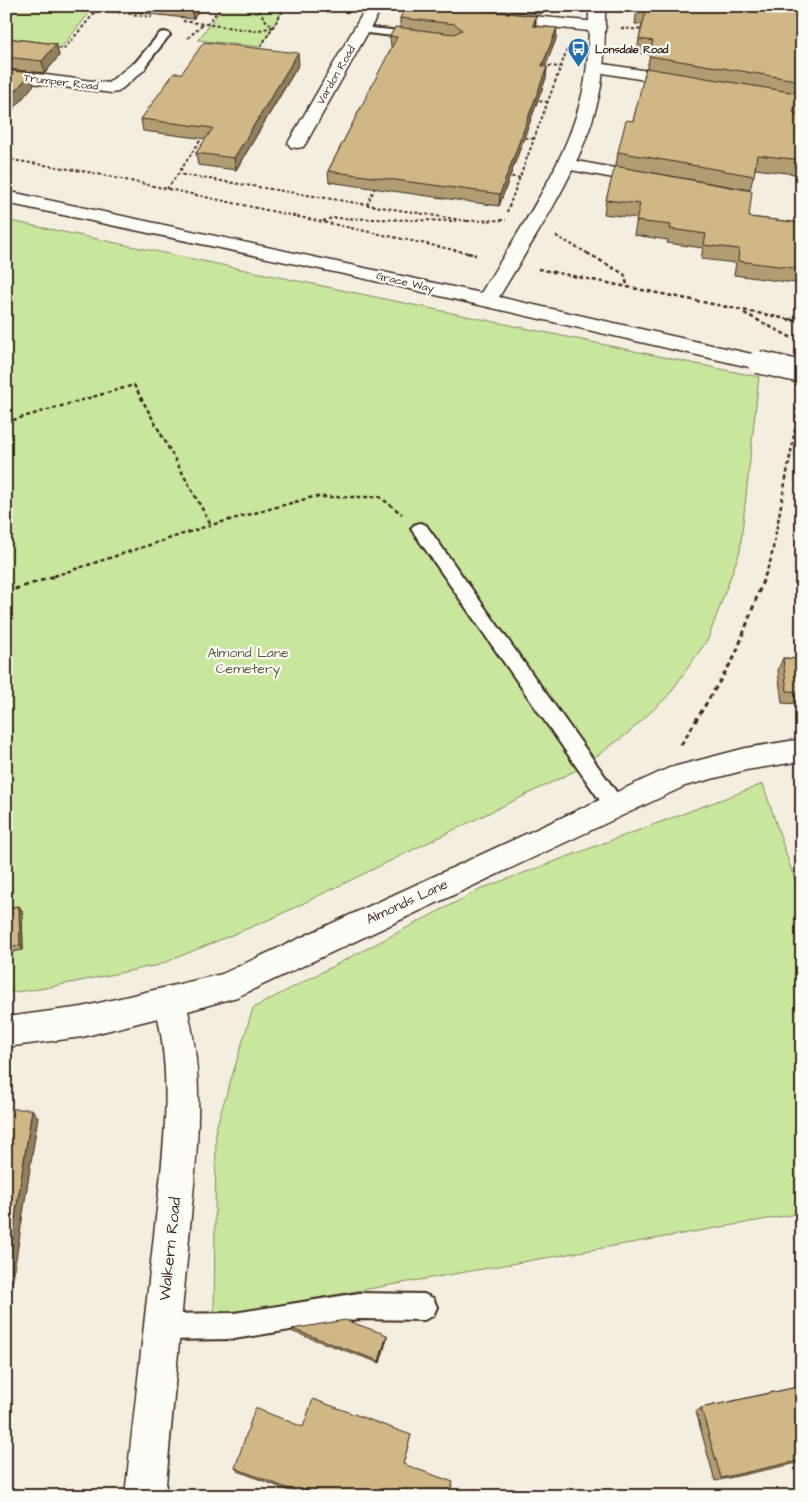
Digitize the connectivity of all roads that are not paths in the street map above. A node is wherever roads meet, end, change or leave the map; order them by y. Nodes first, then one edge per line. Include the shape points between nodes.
1 (375, 6) edge
2 (387, 6) edge
3 (597, 7) edge
4 (454, 13) edge
5 (483, 16) edge
6 (598, 27) junction
7 (362, 30) junction
8 (164, 35) dead end
9 (436, 38) edge
10 (138, 67) joint
11 (596, 68) junction
12 (6, 75) edge
13 (697, 84) edge
14 (297, 143) dead end
15 (566, 164) junction
16 (673, 184) edge
17 (6, 197) edge
18 (487, 300) junction
19 (802, 372) edge
20 (420, 529) road end
21 (802, 750) edge
22 (616, 806) junction
23 (170, 1002) junction
24 (6, 1032) edge
25 (424, 1307) dead end
26 (163, 1328) junction
27 (145, 1496) edge

1 - 7 street, Vardon Road
2 - 4 street
3 - 6 street
5 - 6 street
6 - 11 street
7 - 9 lane
7 - 14 street, Vardon Road
8 - 10 lane
10 - 12 street, Trumper Road via 112,88
11 - 13 street
11 - 15 street via 583,123
15 - 16 street
15 - 18 street
17 - 18 street, Grace Way
18 - 19 street, Grace Way, bridge
20 - 22 lane
21 - 22 street, Almonds Lane via 746,759 679,776
22 - 23 street, Almonds Lane via 226,987
23 - 24 street, Almonds Lane via 82,1022
23 - 26 street, Walkern Road via 178,1037 183,1088
25 - 26 lane via 359,1306 234,1326
26 - 27 street, Walkern Road

